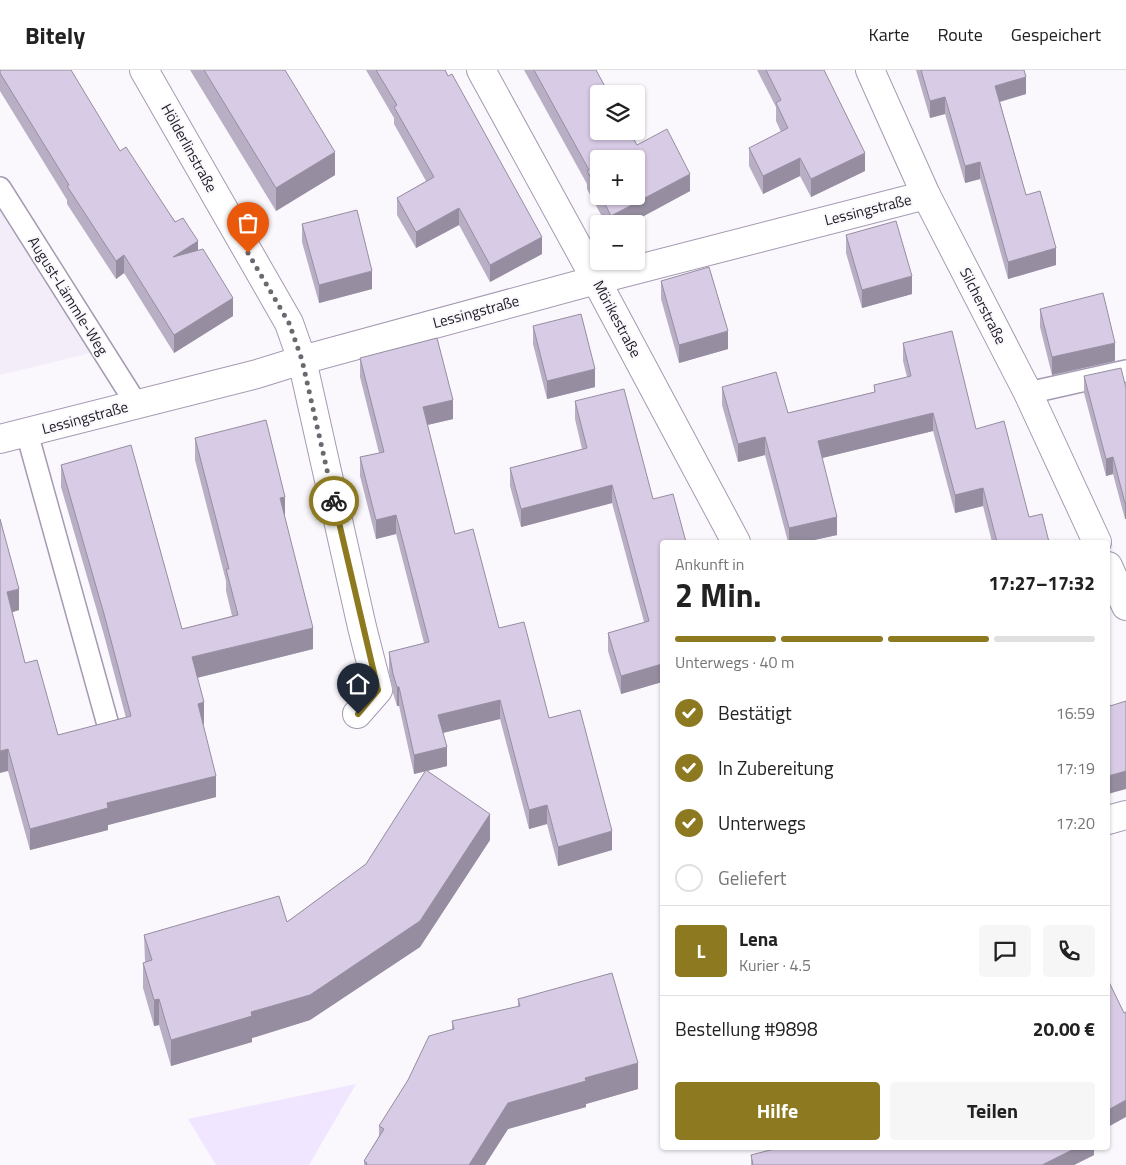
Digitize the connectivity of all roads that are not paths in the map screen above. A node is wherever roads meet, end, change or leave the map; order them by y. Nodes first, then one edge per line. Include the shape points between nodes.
1 (144, 70) edge
2 (481, 70) edge
3 (870, 70) edge
4 (0, 188) edge
5 (926, 195) junction
6 (596, 280) junction
7 (302, 360) junction
8 (1126, 371) edge
9 (1028, 393) junction
10 (137, 405) junction
11 (27, 433) junction
12 (0, 439) edge
13 (735, 540) edge
14 (1096, 540) edge
15 (1110, 570) edge
16 (1126, 606) edge
17 (358, 714) dead end
18 (107, 722) edge
19 (1126, 815) edge
20 (1110, 819) edge

1 - 7 street, Hölderlinstraße via 289,323
2 - 6 street, Mörikestraße
3 - 5 street, Silcherstraße
4 - 10 lane, August-Lämmle-Weg
5 - 6 street, Lessingstraße
5 - 9 street, Silcherstraße
6 - 7 street, Lessingstraße
6 - 13 street, Mörikestraße
7 - 10 street, Lessingstraße
7 - 17 street, Hölderlinstraße via 378,690
8 - 9 lane
9 - 14 street, Silcherstraße
10 - 11 street, Lessingstraße
11 - 12 street, Lessingstraße
11 - 18 lane, Lessingstraße
15 - 16 street
19 - 20 street

